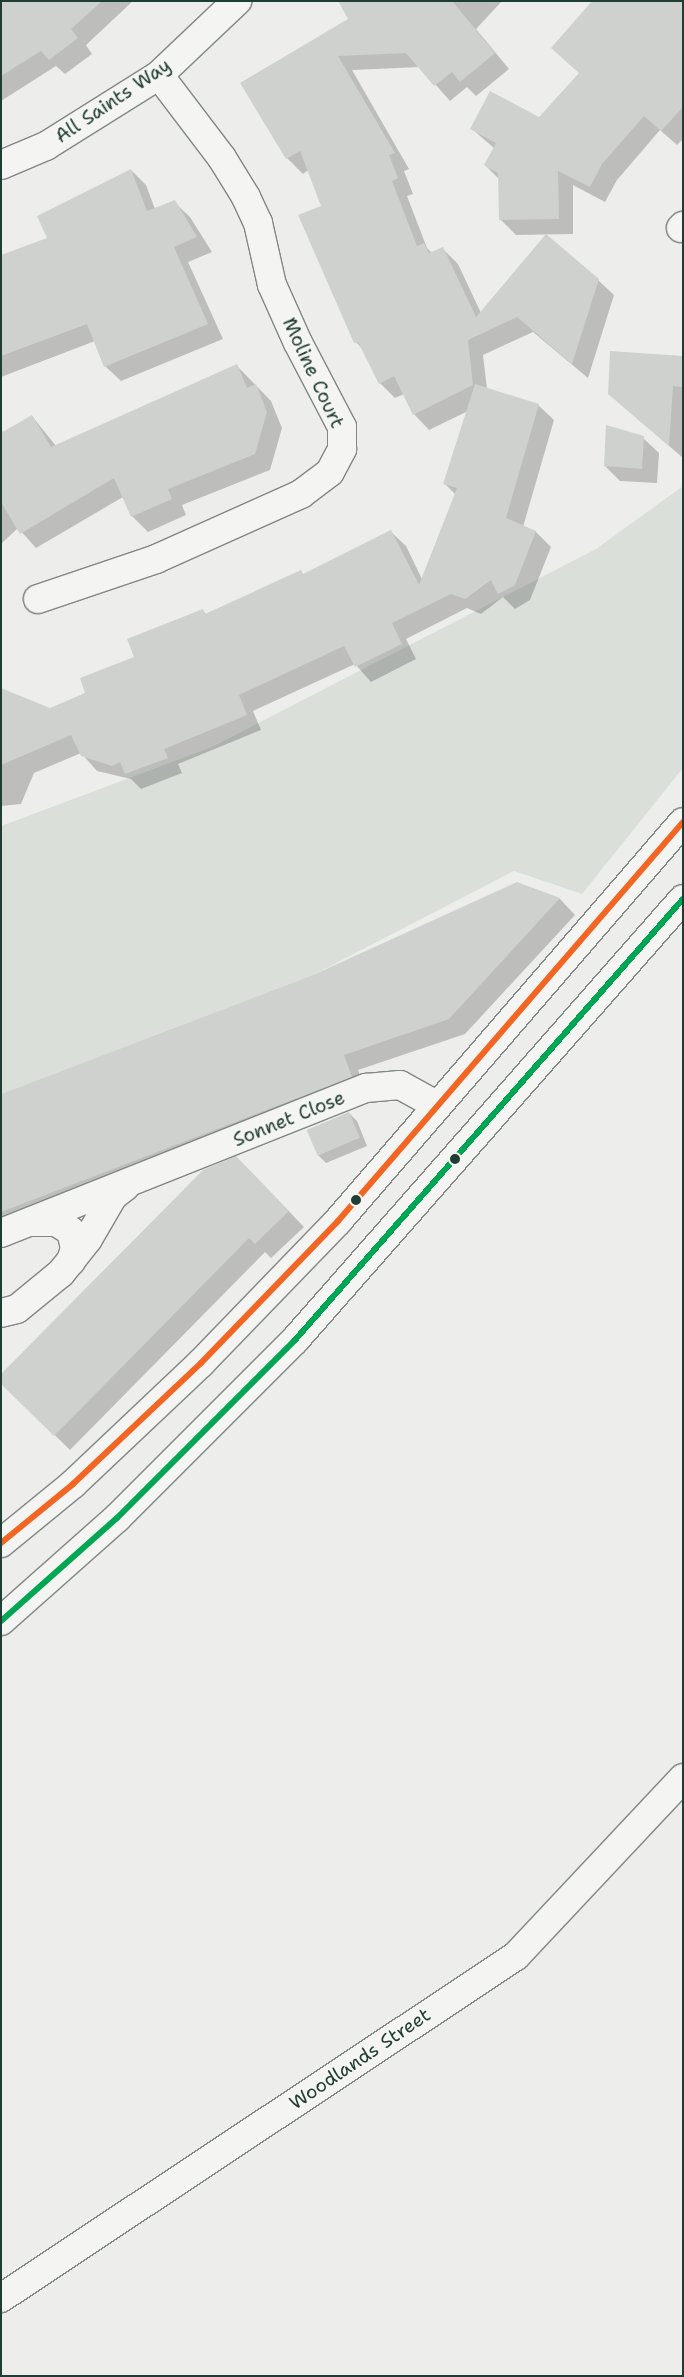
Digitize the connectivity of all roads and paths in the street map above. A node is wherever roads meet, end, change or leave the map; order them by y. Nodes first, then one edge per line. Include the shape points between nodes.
1 (237, 1) edge
2 (159, 75) junction
3 (1, 165) edge
4 (38, 599) dead end
5 (683, 822) edge
6 (683, 899) edge
7 (438, 1106) junction
8 (139, 1178) junction
9 (28, 1222) junction
10 (1, 1233) edge
11 (71, 1261) junction
12 (1, 1313) edge
13 (1, 1542) edge
14 (1, 1621) edge
15 (683, 1778) edge
16 (1, 2298) edge

1 - 2 street, All Saints Way
2 - 3 street, All Saints Way via 46,146
2 - 4 street, Moline Court via 222,158 246,197 258,223 272,285 342,427 342,450 330,472 302,494 156,559
5 - 7 street
6 - 14 street via 295,1340 117,1518
7 - 8 street, Sonnet Close via 400,1085 366,1088
7 - 13 street via 338,1221 201,1363 73,1484
8 - 9 street, Sonnet Close
8 - 11 street, Sonnet Close via 113,1196
9 - 10 street, Sonnet Close
9 - 11 street via 56,1222 71,1231 75,1248
11 - 12 street, Sonnet Close via 31,1299 17,1309
15 - 16 street, Woodlands Street via 516,1956

